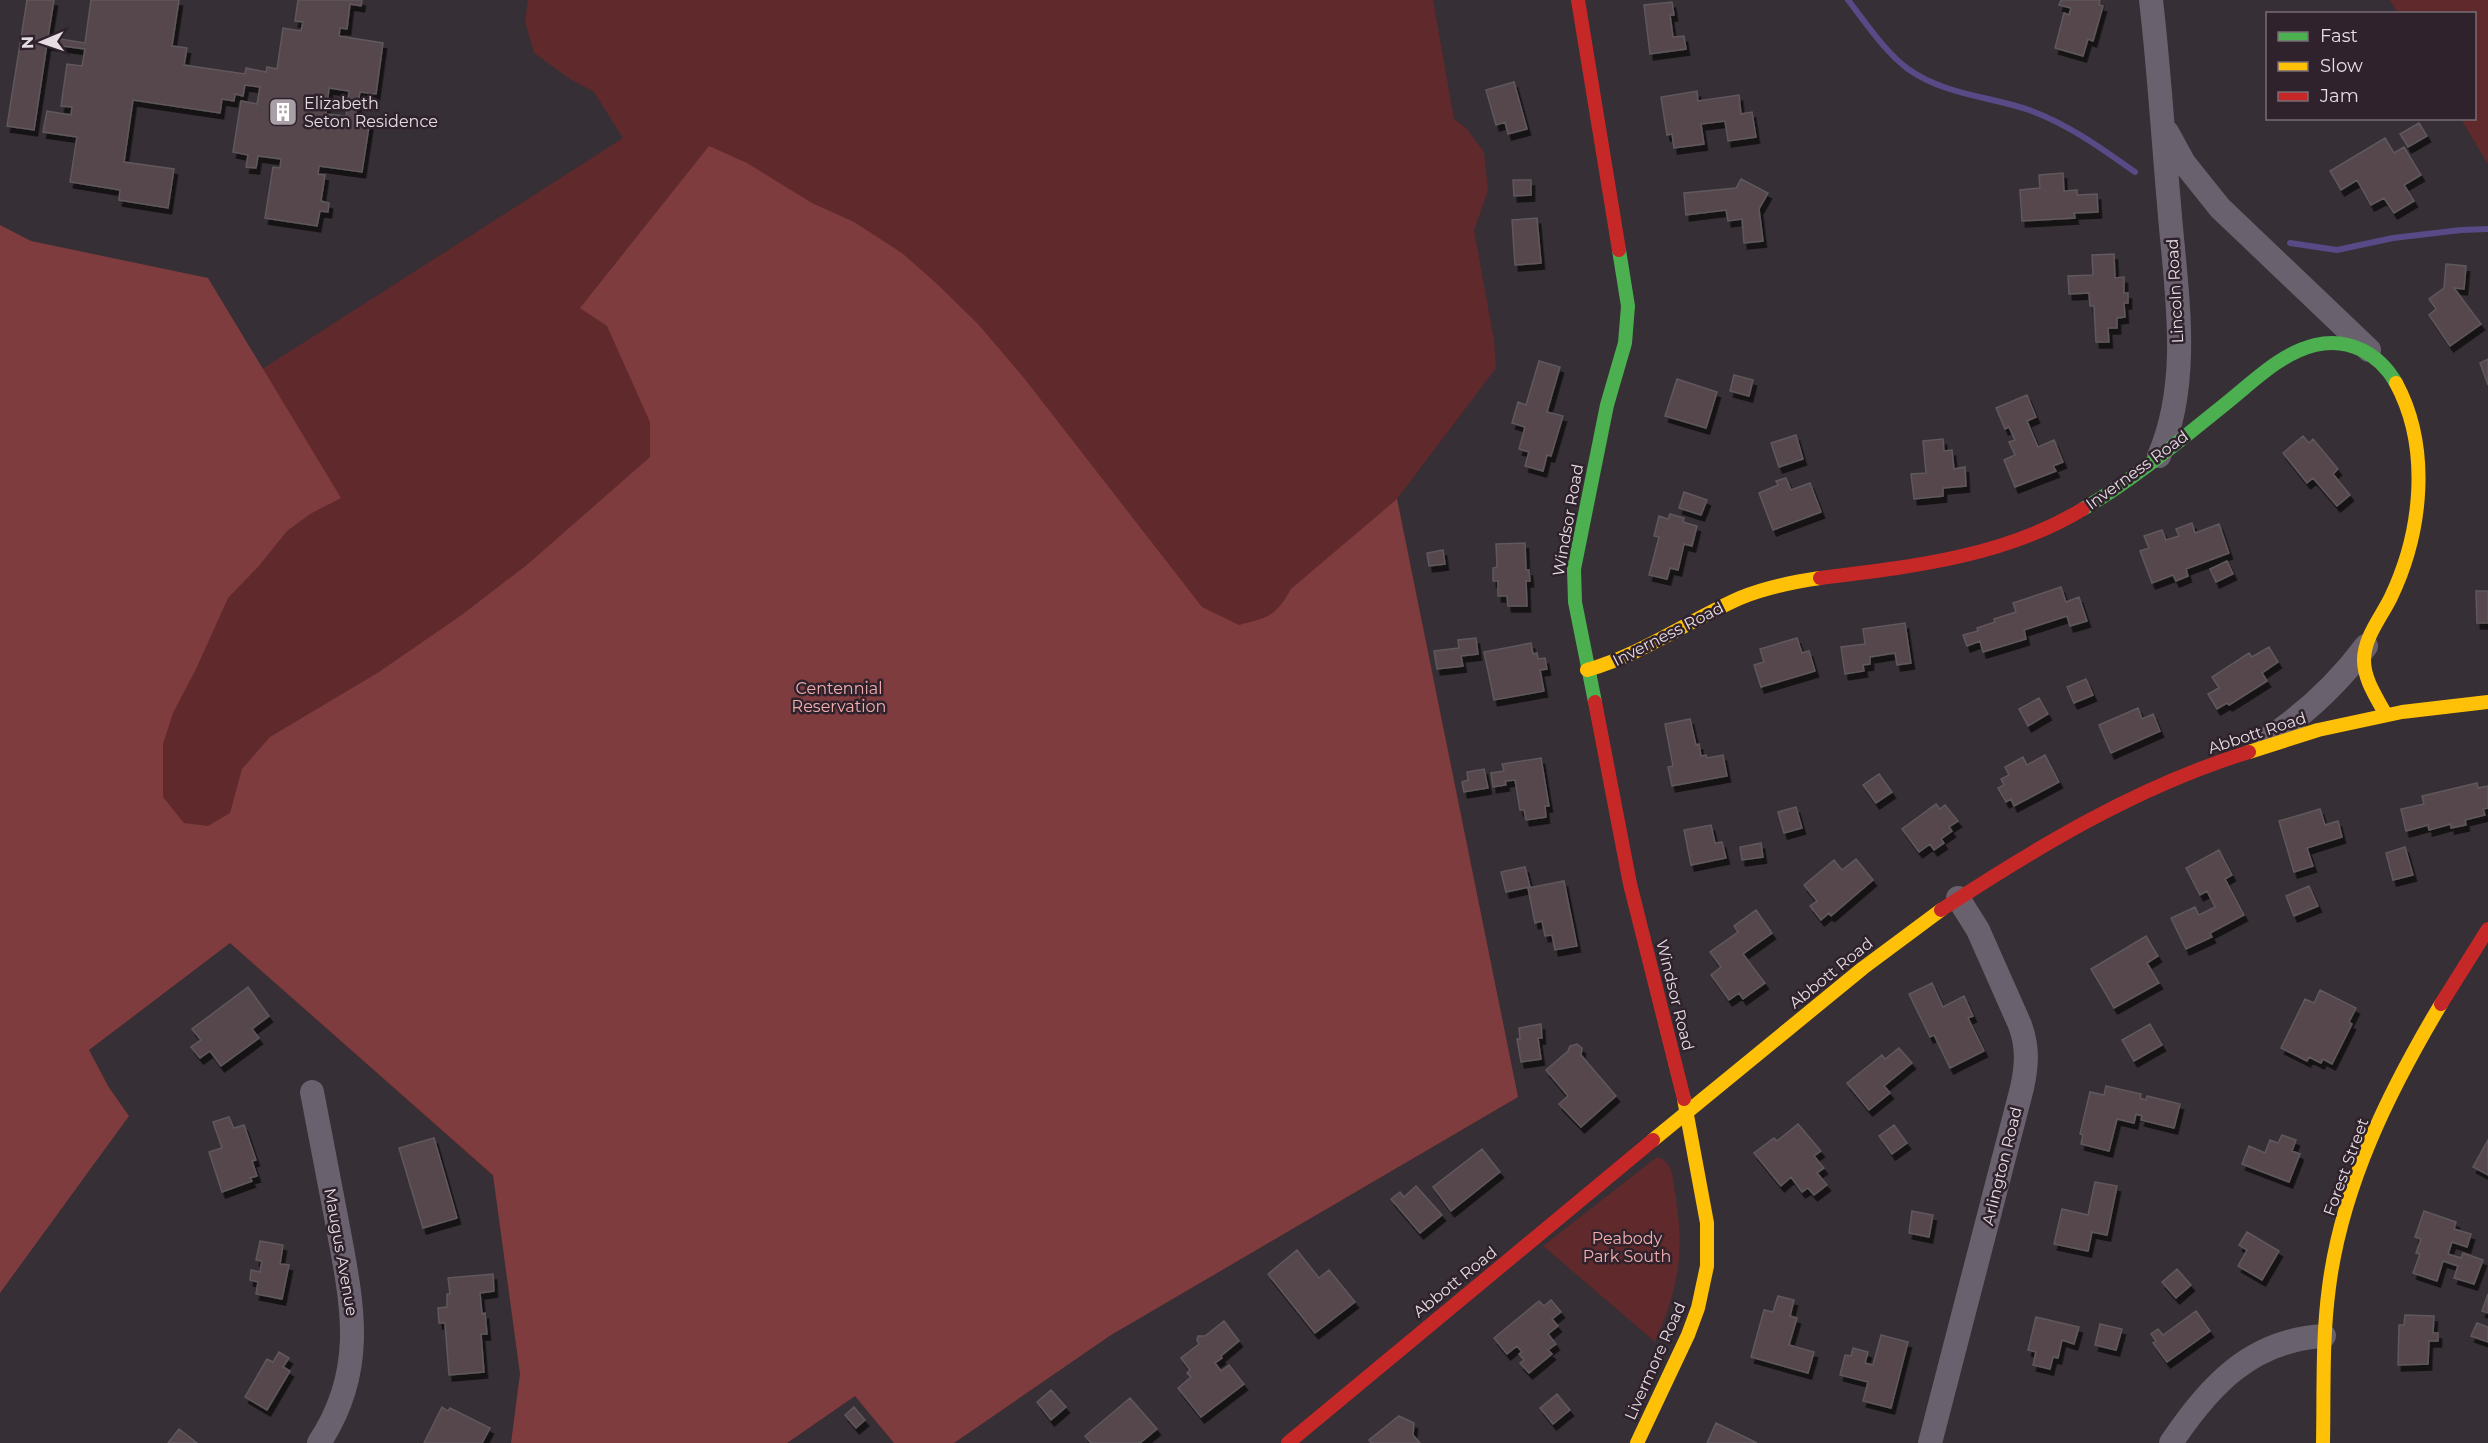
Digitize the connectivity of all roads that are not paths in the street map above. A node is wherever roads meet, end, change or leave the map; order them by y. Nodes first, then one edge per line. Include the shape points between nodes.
1 (1578, 0) edge
2 (2151, 0) edge
3 (2163, 124) junction
4 (2373, 353) junction
5 (2159, 456) junction
6 (2366, 646) junction
7 (1587, 670) junction
8 (2488, 702) edge
9 (2386, 715) junction
10 (2242, 754) junction
11 (1958, 898) junction
12 (2488, 929) edge
13 (312, 1092) dead end
14 (1688, 1113) junction
15 (2324, 1336) junction
16 (319, 1443) edge
17 (1288, 1443) edge
18 (1637, 1443) edge
19 (1930, 1443) edge
20 (2171, 1443) edge
21 (2323, 1443) edge

1 - 7 street, Windsor Road via 1628,306 1625,343 1607,405 1574,569 1576,610
2 - 3 street, Lincoln Road
3 - 4 street, Lincoln Road via 2184,163 2220,208
3 - 5 street, Lincoln Road via 2178,346 2174,406
4 - 5 street, Inverness Road via 2361,347 2327,342 2294,353 2273,365
4 - 6 street via 2404,400 2413,432 2418,489 2415,523 2404,565
5 - 7 street, Inverness Road via 2079,512 2021,539 1929,563 1768,588 1722,607 1627,658
6 - 9 street via 2366,675
6 - 10 street via 2337,680 2292,721
7 - 14 street, Windsor Road via 1630,884
8 - 9 street, Abbott Road
9 - 10 street, Abbott Road via 2313,731
10 - 11 street, Abbott Road via 2111,809
11 - 14 street, Abbott Road via 1863,968
11 - 19 street, Arlington Road via 1978,930 2025,1036 2027,1059
12 - 15 street, Forest Street via 2420,1042 2370,1144 2337,1242
13 - 16 street, Maugus Avenue via 349,1287 353,1329 352,1356 342,1398
14 - 17 street, Abbott Road
14 - 18 street, Livermore Road via 1707,1223 1707,1266 1688,1335
15 - 20 street via 2283,1342 2251,1358 2205,1396
15 - 21 street, Forest Street

